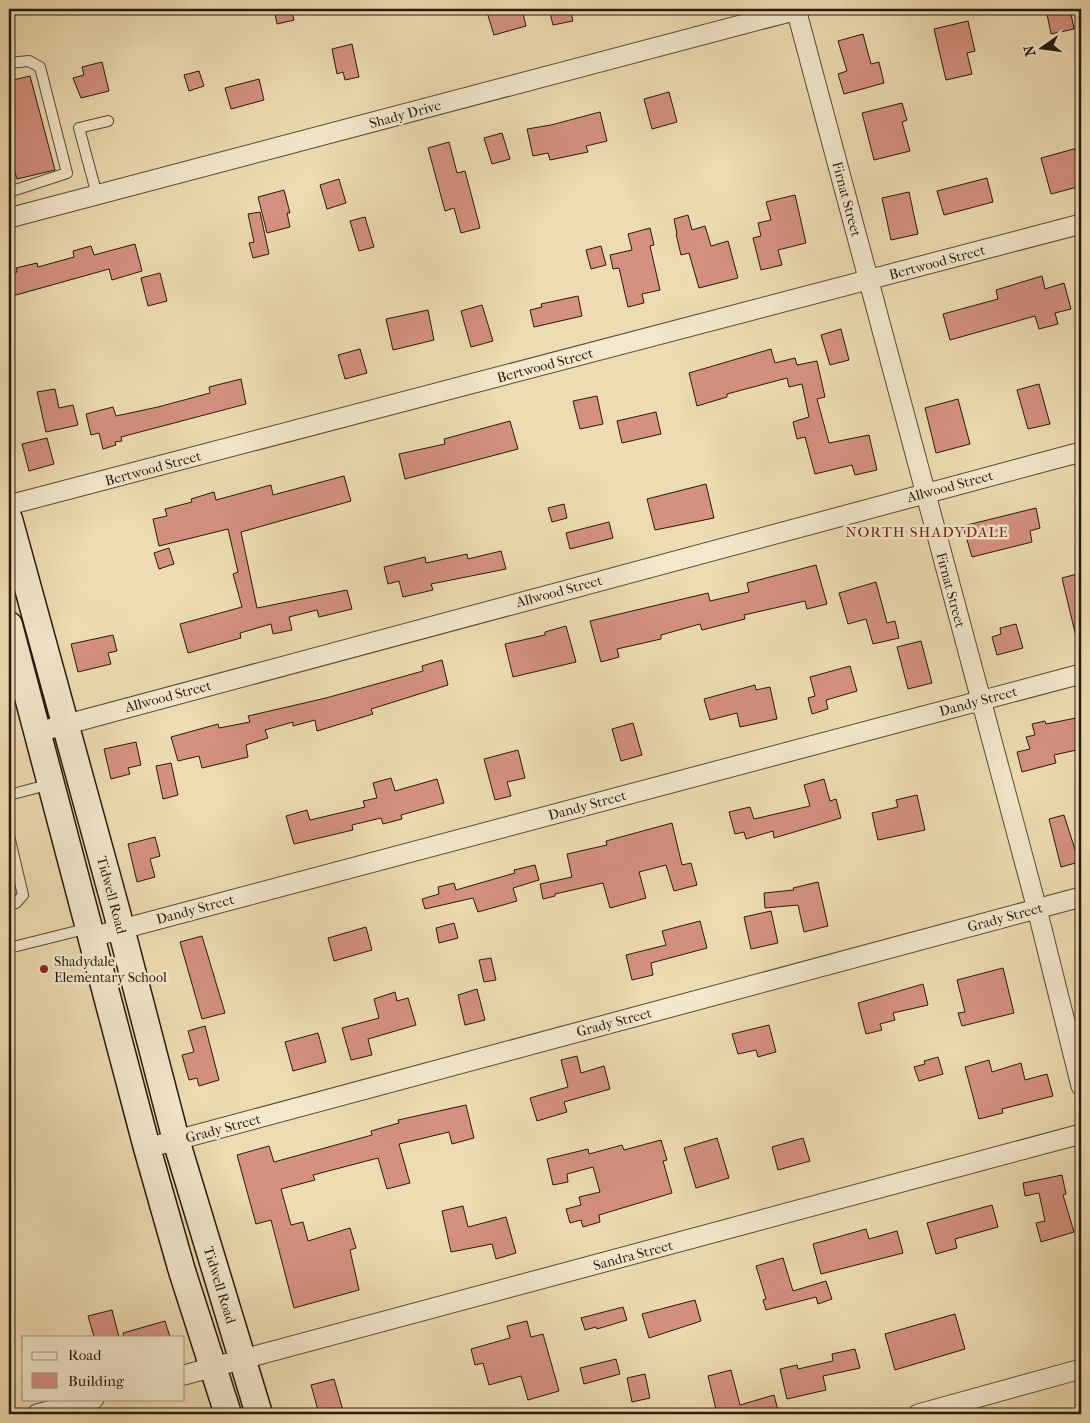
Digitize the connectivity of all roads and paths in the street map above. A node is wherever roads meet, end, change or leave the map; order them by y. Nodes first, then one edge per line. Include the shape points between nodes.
1 (798, 9) edge
2 (9, 63) edge
3 (108, 121) dead end
4 (9, 192) edge
5 (97, 195) junction
6 (9, 218) edge
7 (1081, 224) edge
8 (868, 280) junction
9 (1081, 452) edge
10 (925, 493) junction
11 (9, 506) edge
12 (9, 519) edge
13 (9, 624) edge
14 (1081, 674) edge
15 (980, 701) junction
16 (65, 724) junction
17 (38, 732) junction
18 (52, 784) junction
19 (9, 795) edge
20 (9, 836) edge
21 (1081, 897) edge
22 (9, 905) edge
23 (1037, 908) junction
24 (121, 929) junction
25 (91, 932) junction
26 (9, 948) edge
27 (1081, 1086) edge
28 (1081, 1134) edge
29 (176, 1140) junction
30 (147, 1148) junction
31 (242, 1360) junction
32 (214, 1368) junction
33 (1081, 1369) edge
34 (185, 1376) edge
35 (90, 1400) edge
36 (38, 1414) edge
37 (228, 1414) edge
38 (259, 1414) edge
39 (918, 1414) edge

1 - 5 street, Shady Drive
1 - 8 street, Firnat Street
2 - 4 lane via 29,61 40,67 67,173
3 - 5 lane via 79,128
5 - 6 street, Shady Drive
7 - 8 street, Bertwood Street
8 - 10 street, Firnat Street
8 - 11 street, Bertwood Street
9 - 10 street, Allwood Street
10 - 15 street, Firnat Street
10 - 16 street, Allwood Street
12 - 16 main road, Tidwell Road
13 - 17 main road
14 - 15 street, Dandy Street
15 - 23 street, Firnat Street
15 - 24 street, Dandy Street
16 - 17 street, Allwood Street
16 - 24 main road, Tidwell Road
17 - 18 main road
18 - 19 lane
18 - 25 main road
20 - 22 lane via 23,895
21 - 23 street, Grady Street
23 - 27 street, Firnat Street
23 - 29 street, Grady Street
24 - 25 street, Dandy Street
24 - 29 main road, Tidwell Road
25 - 26 lane
25 - 30 main road
28 - 31 street, Sandra Street
29 - 30 street, Grady Street
29 - 31 main road, Tidwell Road
30 - 32 main road
31 - 32 street, Sandra Street
31 - 38 main road, Tidwell Road
32 - 34 street, Sandra Street
32 - 37 main road
33 - 39 street
35 - 36 street

